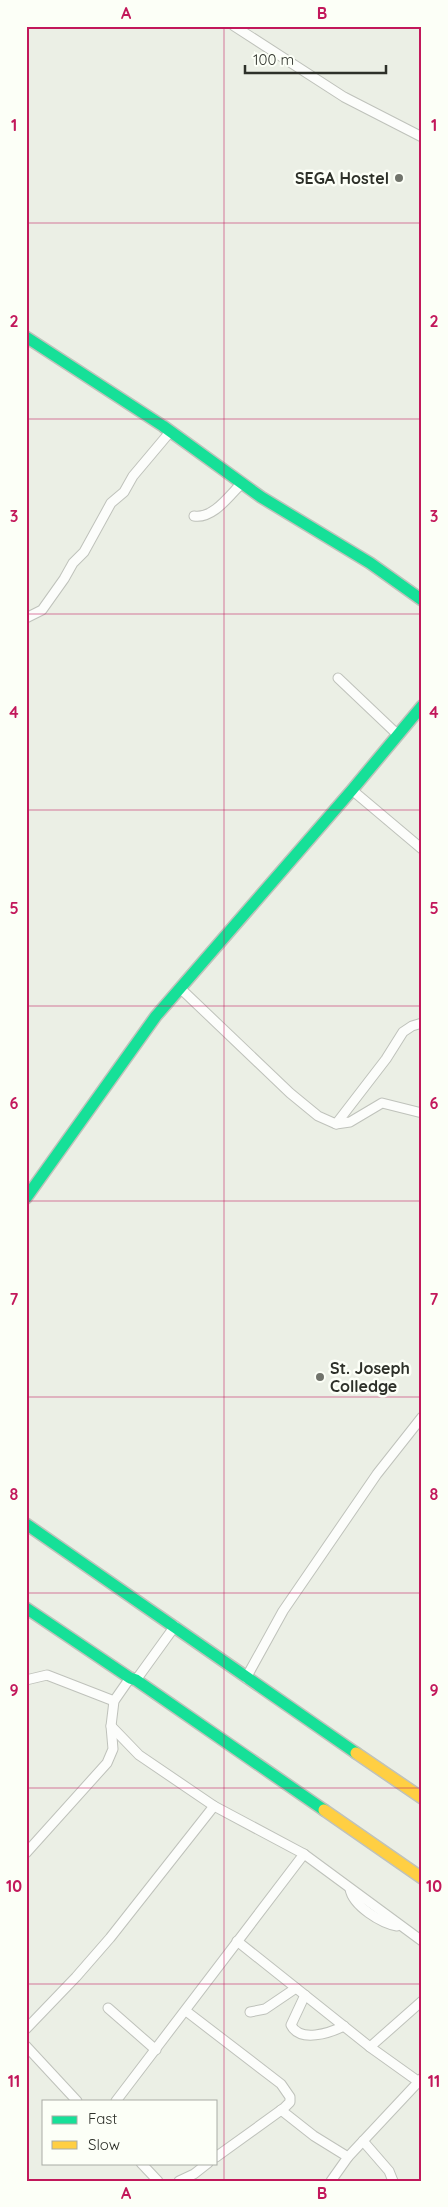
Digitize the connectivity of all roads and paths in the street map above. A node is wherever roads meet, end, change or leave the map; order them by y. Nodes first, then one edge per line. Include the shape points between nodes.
1 (234, 26) edge
2 (422, 137) edge
3 (26, 337) edge
4 (170, 432) junction
5 (241, 484) junction
6 (194, 516) dead end
7 (422, 600) edge
8 (26, 618) edge
9 (338, 678) dead end
10 (422, 706) edge
11 (398, 735) junction
12 (352, 790) junction
13 (422, 849) edge
14 (180, 988) junction
15 (422, 1023) edge
16 (422, 1113) edge
17 (336, 1124) junction
18 (26, 1198) edge
19 (422, 1417) edge
20 (26, 1524) edge
21 (26, 1608) edge
22 (175, 1626) junction
23 (246, 1678) junction
24 (133, 1679) junction
25 (26, 1680) edge
26 (114, 1701) junction
27 (111, 1726) junction
28 (422, 1798) edge
29 (214, 1806) junction
30 (26, 1853) edge
31 (304, 1854) junction
32 (422, 1878) edge
33 (237, 1941) junction
34 (422, 1941) edge
35 (296, 1988) junction
36 (305, 1995) junction
37 (422, 2001) edge
38 (108, 2008) dead end
39 (186, 2011) junction
40 (250, 2012) dead end
41 (344, 2026) junction
42 (26, 2029) edge
43 (26, 2046) edge
44 (370, 2047) junction
45 (156, 2050) junction
46 (420, 2080) edge
47 (76, 2100) edge
48 (117, 2100) edge
49 (281, 2110) junction
50 (362, 2141) junction
51 (218, 2156) edge
52 (348, 2157) junction
53 (142, 2164) edge
54 (207, 2164) edge
55 (158, 2181) edge
56 (179, 2181) edge
57 (331, 2181) edge
58 (392, 2181) edge

1 - 2 street via 344,97
3 - 4 main road
4 - 5 main road
4 - 8 street via 133,476 124,492 111,503 84,552 42,610
5 - 6 street via 218,507 200,517
5 - 7 main road via 370,563
9 - 11 street
10 - 11 main road
11 - 12 main road
12 - 13 street
12 - 14 main road
14 - 17 street via 304,1106
14 - 18 main road via 156,1016
15 - 17 street via 403,1032
16 - 17 street via 382,1103 350,1122
19 - 23 street via 377,1474 283,1611
20 - 22 main road
21 - 24 main road
22 - 23 main road
22 - 24 street
23 - 28 main road
24 - 26 street
24 - 32 main road
25 - 26 street via 46,1675
26 - 27 street
27 - 29 street via 139,1755
27 - 30 street via 113,1749 107,1763
29 - 31 street
29 - 42 street via 110,1938
31 - 33 street
31 - 34 street
33 - 35 street
33 - 39 street
35 - 36 street
35 - 40 street via 265,2009
36 - 41 street
36 - 41 street via 292,2029 308,2035
37 - 44 street
38 - 45 street
39 - 45 street
39 - 49 street via 281,2084 290,2094 290,2100
41 - 44 street
43 - 47 street
44 - 46 street
45 - 48 street
46 - 50 street
49 - 51 street
49 - 52 street
50 - 52 street
50 - 58 street via 389,2171
52 - 57 street
53 - 55 street
54 - 56 street

